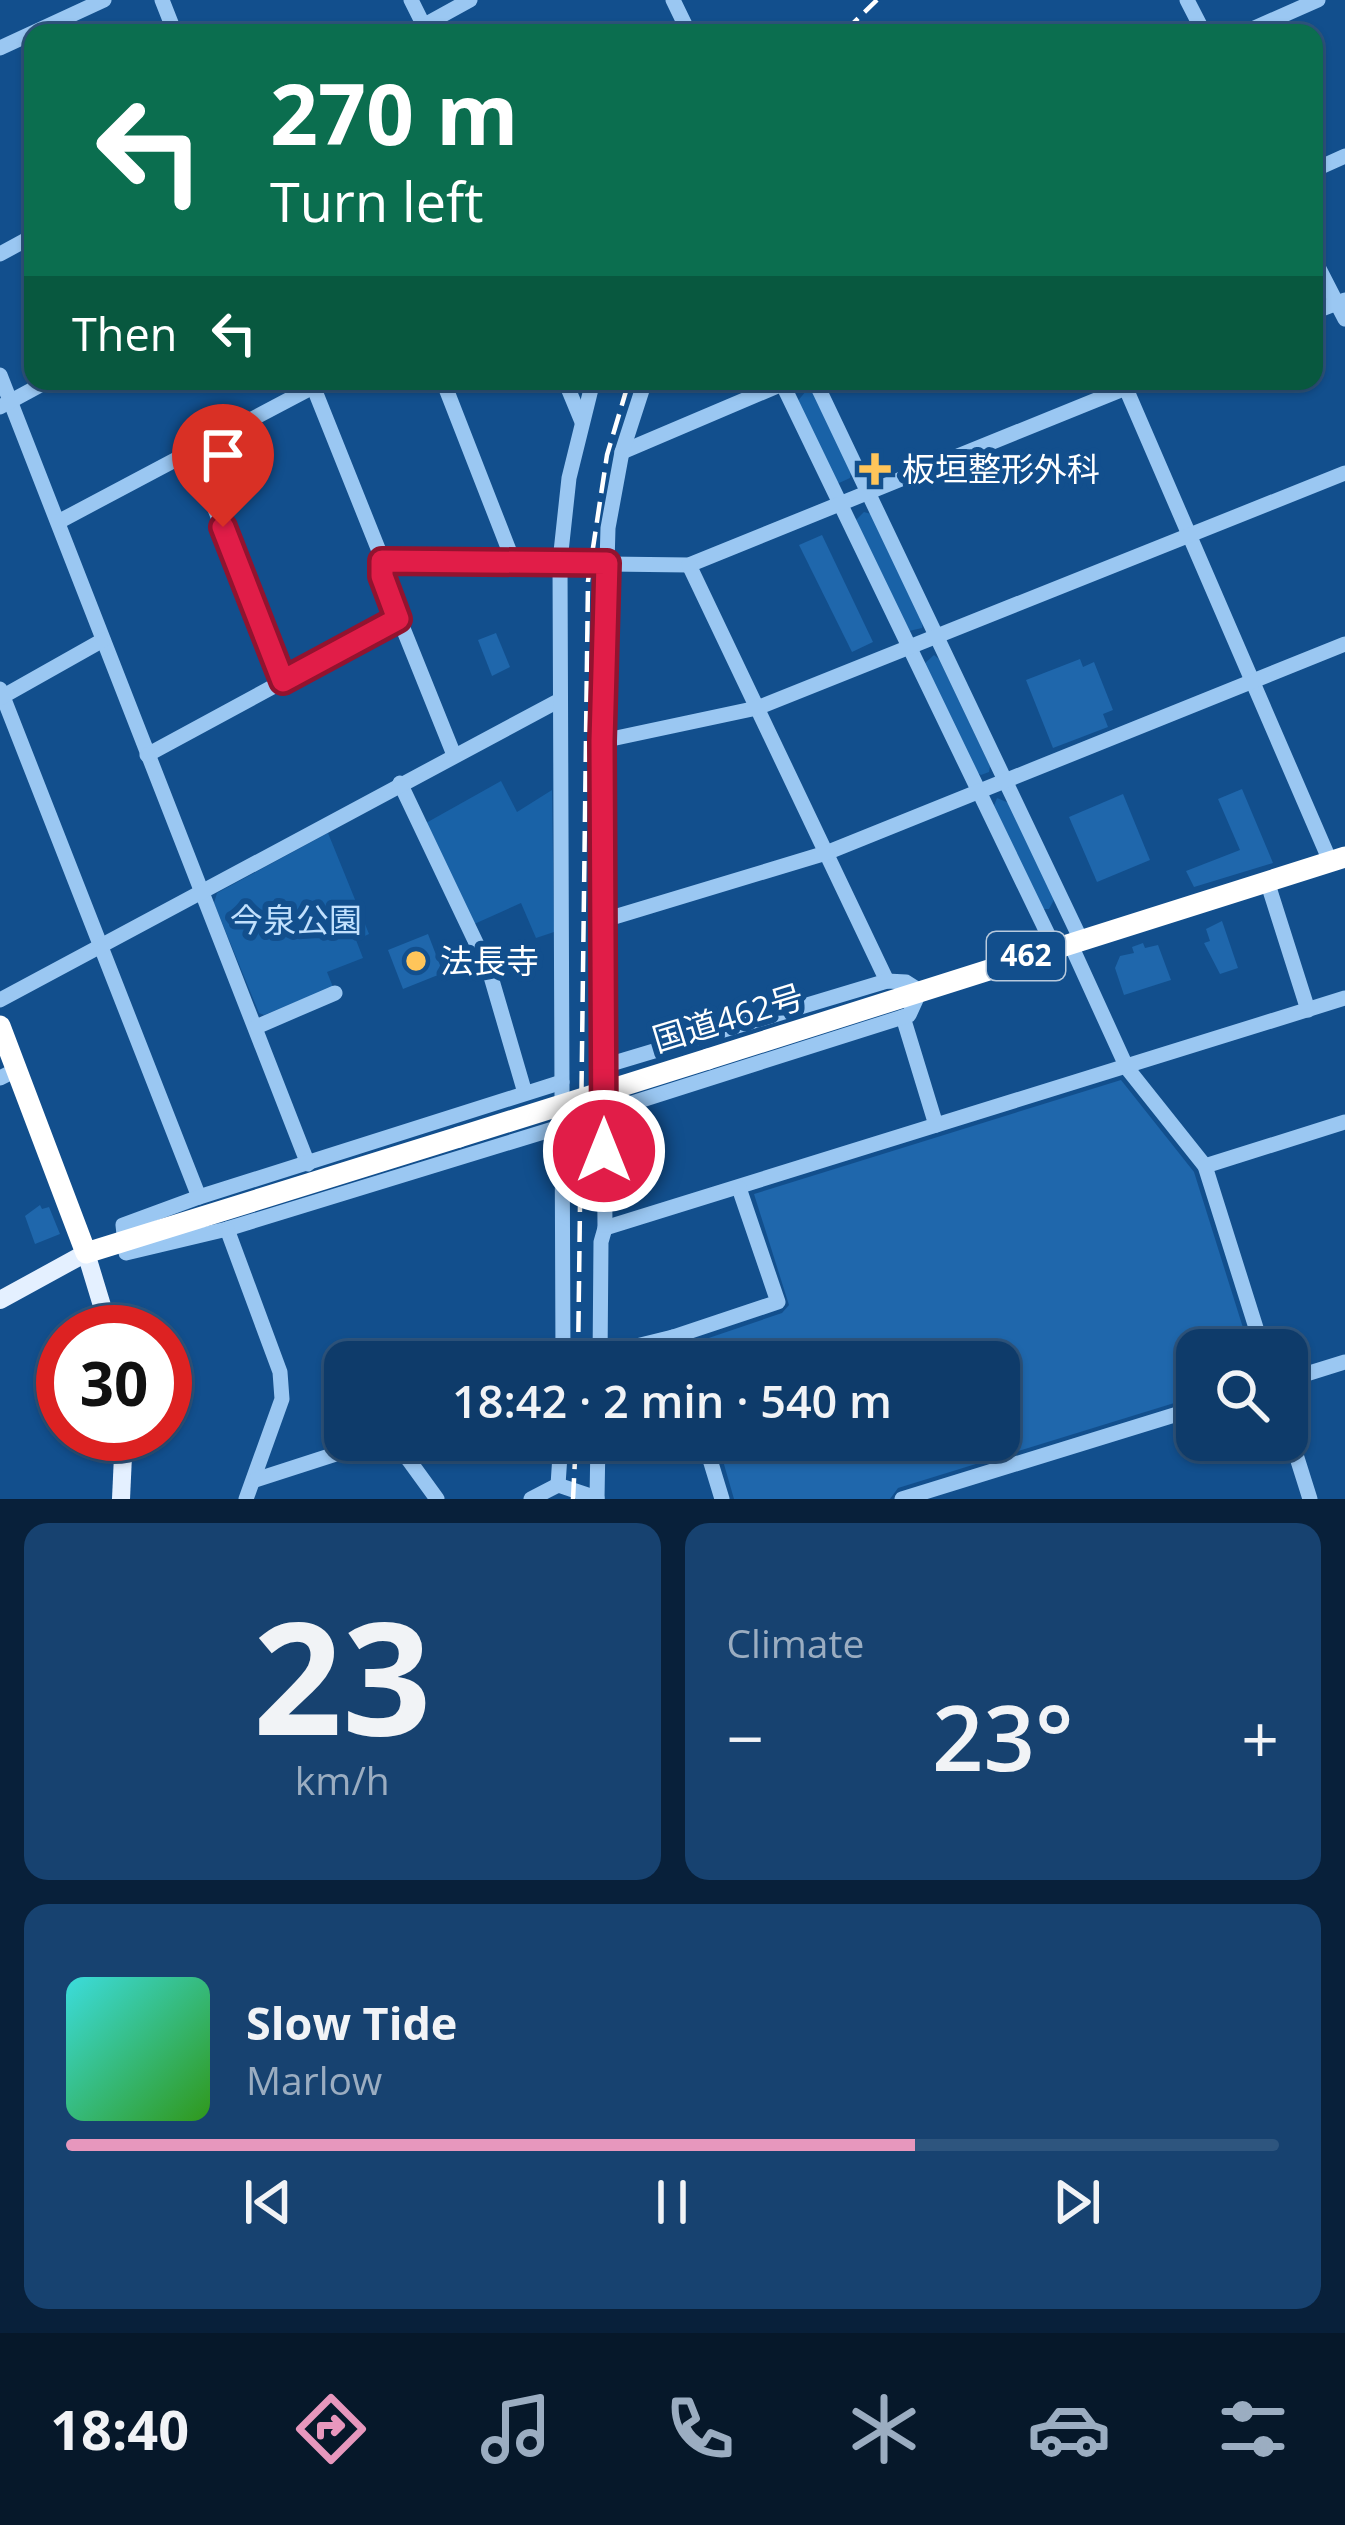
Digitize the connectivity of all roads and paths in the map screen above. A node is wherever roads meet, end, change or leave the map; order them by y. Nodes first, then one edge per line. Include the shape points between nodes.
1 (104, 0) edge
2 (470, 0) edge
3 (1318, 0) edge
4 (52, 24) edge
5 (430, 24) edge
6 (1263, 24) edge
7 (1323, 274) edge
8 (1342, 307) edge
9 (0, 374) edge
10 (303, 390) edge
11 (319, 390) edge
12 (447, 390) edge
13 (569, 390) edge
14 (591, 390) edge
15 (642, 390) edge
16 (765, 390) edge
17 (788, 390) edge
18 (819, 390) edge
19 (1112, 390) edge
20 (1126, 390) edge
21 (5, 404) edge
22 (582, 422) junction
23 (192, 451) junction
24 (622, 452) junction
25 (1345, 473) edge
26 (868, 492) junction
27 (841, 503) junction
28 (58, 522) junction
29 (1189, 536) junction
30 (382, 561) junction
31 (560, 561) junction
32 (514, 563) junction
33 (607, 563) junction
34 (688, 565) junction
35 (398, 619) junction
36 (938, 638) junction
37 (103, 640) junction
38 (1345, 644) edge
39 (910, 649) junction
40 (1251, 680) junction
41 (283, 681) junction
42 (1, 695) edge
43 (558, 701) junction
44 (757, 709) junction
45 (602, 741) junction
46 (147, 755) junction
47 (454, 755) junction
48 (1003, 781) junction
49 (400, 783) junction
50 (978, 791) junction
51 (826, 853) junction
52 (1337, 859) edge
53 (1267, 881) junction
54 (201, 893) junction
55 (601, 921) junction
56 (1068, 943) junction
57 (101, 947) junction
58 (887, 981) junction
59 (920, 992) junction
60 (335, 993) dead end
61 (1345, 998) edge
62 (0, 1000) edge
63 (1308, 1010) junction
64 (903, 1017) junction
65 (0, 1026) edge
66 (256, 1027) junction
67 (604, 1066) junction
68 (1126, 1068) junction
69 (8, 1074) edge
70 (562, 1082) junction
71 (525, 1093) junction
72 (604, 1112) junction
73 (1345, 1122) edge
74 (936, 1125) junction
75 (563, 1126) junction
76 (308, 1164) junction
77 (1204, 1166) junction
78 (739, 1188) junction
79 (199, 1197) junction
80 (605, 1228) junction
81 (227, 1229) junction
82 (122, 1242) junction
83 (86, 1253) junction
84 (0, 1300) edge
85 (102, 1305) edge
86 (1256, 1329) edge
87 (673, 1337) junction
88 (563, 1341) edge
89 (600, 1341) edge
90 (660, 1341) edge
91 (674, 1341) edge
92 (1345, 1362) edge
93 (1308, 1373) edge
94 (1176, 1414) edge
95 (324, 1458) edge
96 (123, 1461) edge
97 (409, 1461) edge
98 (560, 1461) edge
99 (598, 1461) edge
100 (710, 1461) edge
101 (1298, 1461) edge
102 (255, 1480) junction
103 (559, 1485) junction
104 (597, 1498) edge
105 (121, 1499) edge
106 (246, 1499) edge
107 (437, 1499) edge
108 (531, 1499) edge
109 (722, 1499) edge
110 (902, 1499) edge
111 (1310, 1499) edge

1 - 4 street
2 - 5 street
3 - 6 street
7 - 8 street
9 - 21 street
10 - 23 street
11 - 30 street
12 - 32 street
13 - 22 street
14 - 22 street
15 - 24 street
16 - 24 street
17 - 27 street
18 - 26 street
19 - 26 street
20 - 29 street
21 - 28 street
22 - 31 street
23 - 28 street
23 - 41 street
24 - 33 street
25 - 29 street
26 - 27 street
26 - 36 street
27 - 34 street
27 - 39 street
28 - 37 street
29 - 36 street
29 - 40 street
30 - 32 street
30 - 35 street
31 - 32 street
31 - 33 street
31 - 43 street
33 - 34 street
33 - 45 street
34 - 44 street
35 - 41 street
35 - 47 street
36 - 39 street
36 - 48 street
37 - 42 street
37 - 46 street
38 - 40 street
39 - 44 street
39 - 50 street
40 - 48 street
40 - 52 street
41 - 46 street
42 - 57 street
43 - 47 street
43 - 70 street
44 - 45 street
44 - 51 street
45 - 55 street
46 - 54 street
47 - 49 street
48 - 50 street
48 - 56 street
49 - 54 street
49 - 71 street via 489,970
50 - 51 street
50 - 56 street
51 - 55 street
51 - 58 street
52 - 53 highway, 国道462号 / 462
53 - 56 highway, 国道462号 / 462
53 - 63 street
54 - 57 street
54 - 66 street
55 - 67 street
56 - 59 highway, 国道462号 / 462
56 - 68 street
57 - 62 street
57 - 79 street
58 - 59 street
58 - 67 street
59 - 64 street
59 - 82 highway, 国道462号 / 462, bridge
60 - 66 street
61 - 63 street
63 - 68 street
64 - 72 street
64 - 74 street
65 - 69 highway
66 - 76 street
67 - 72 street
68 - 74 street
68 - 77 street
69 - 83 highway
70 - 71 street
70 - 75 street
71 - 76 street
72 - 80 street
73 - 77 street
74 - 78 street
75 - 81 street
75 - 88 street
76 - 79 street
77 - 86 street
78 - 80 street
78 - 87 street via 778,1302
79 - 82 street via 123,1225
80 - 89 street
81 - 82 street via 126,1253
81 - 102 street via 280,1372 282,1399
82 - 83 highway, 国道462号 / 462
83 - 84 main road
83 - 85 main road
87 - 90 street
87 - 91 street
92 - 93 street
94 - 110 street
95 - 102 street
96 - 105 main road
97 - 107 street
98 - 103 street
99 - 104 street
100 - 109 street
101 - 111 street
102 - 106 street
103 - 104 street
103 - 108 street

